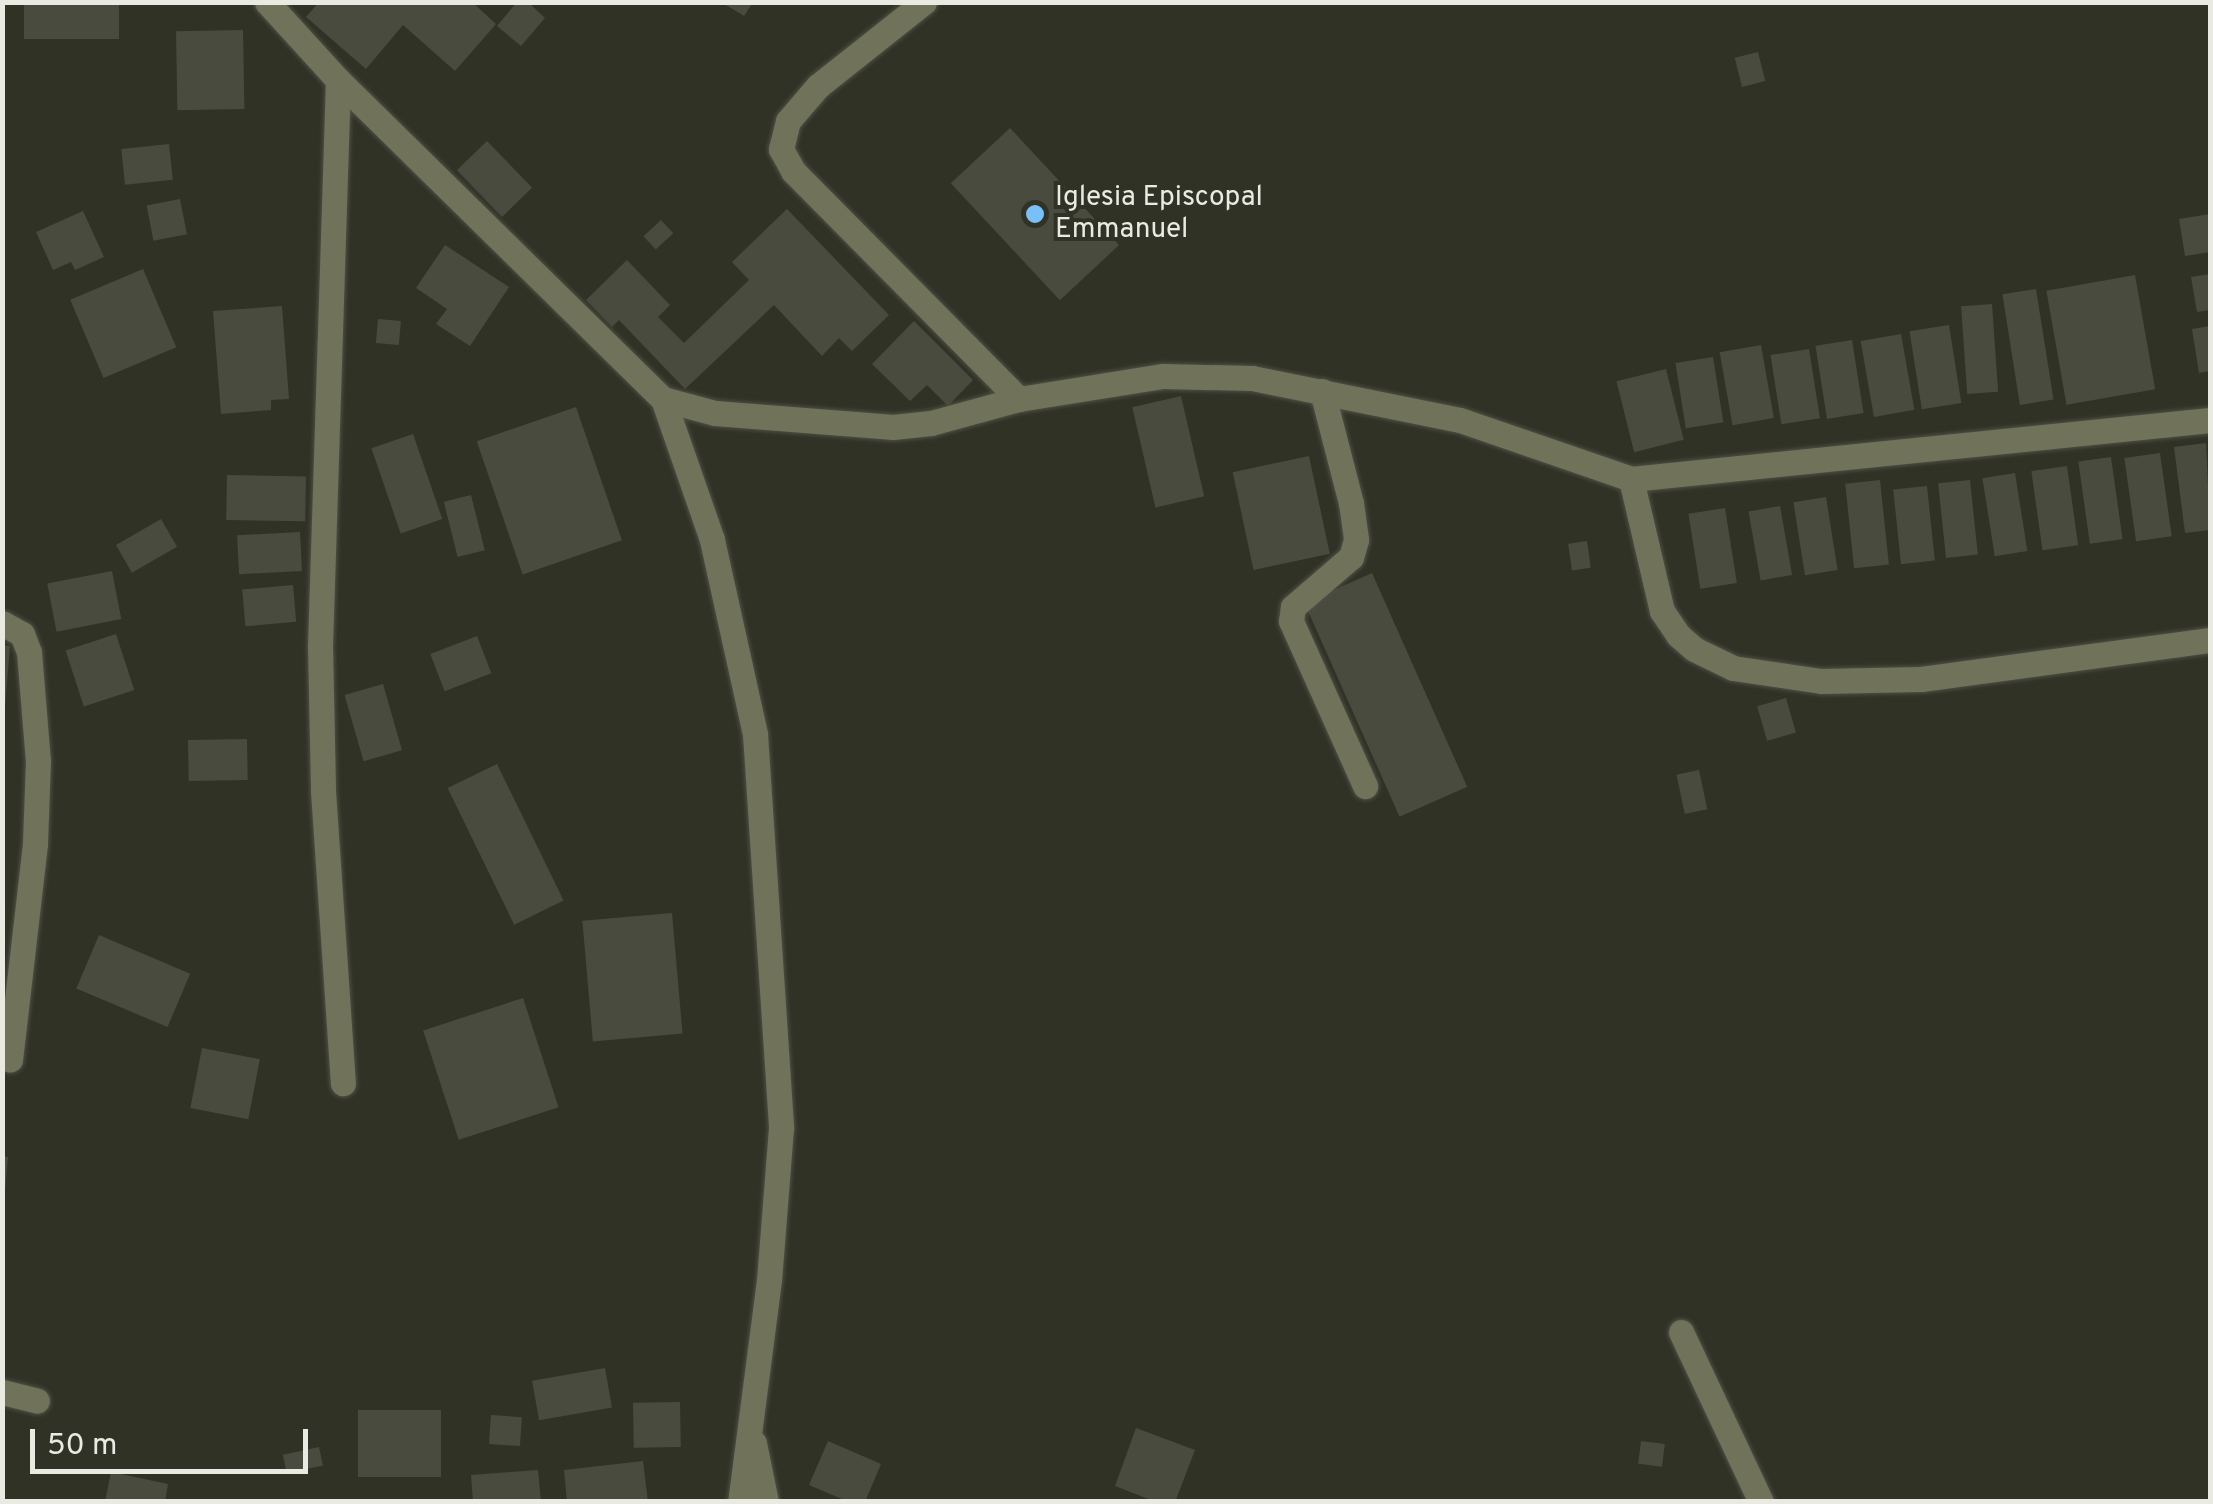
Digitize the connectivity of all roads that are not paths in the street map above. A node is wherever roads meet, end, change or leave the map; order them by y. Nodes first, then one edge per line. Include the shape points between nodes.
1 (267, 2) edge
2 (924, 2) edge
3 (338, 80) junction
4 (1322, 391) junction
5 (662, 398) junction
6 (1020, 400) junction
7 (2210, 420) edge
8 (1632, 479) junction
9 (2, 623) edge
10 (2210, 640) edge
11 (1366, 786) dead end
12 (10, 1060) dead end
13 (343, 1083) dead end
14 (1680, 1332) dead end
15 (2, 1392) edge
16 (37, 1401) dead end
17 (749, 1419) junction
18 (740, 1502) edge
19 (766, 1502) edge
20 (1761, 1502) edge

1 - 3 street
2 - 6 street via 818,86 788,121 781,150 793,171
3 - 5 street
3 - 13 street via 320,645
4 - 6 street via 1252,378 1163,376
4 - 8 street via 1460,420
4 - 11 street via 1356,540 1351,557 1292,607 1291,621
5 - 6 street via 715,413 893,427
5 - 17 street via 712,540 755,734 781,1128
7 - 8 street
8 - 10 street via 1662,611 1694,648 1733,668 1821,681 1921,679
9 - 12 street via 22,634 29,652 38,761
14 - 20 street
15 - 16 street
17 - 18 street
17 - 19 street

